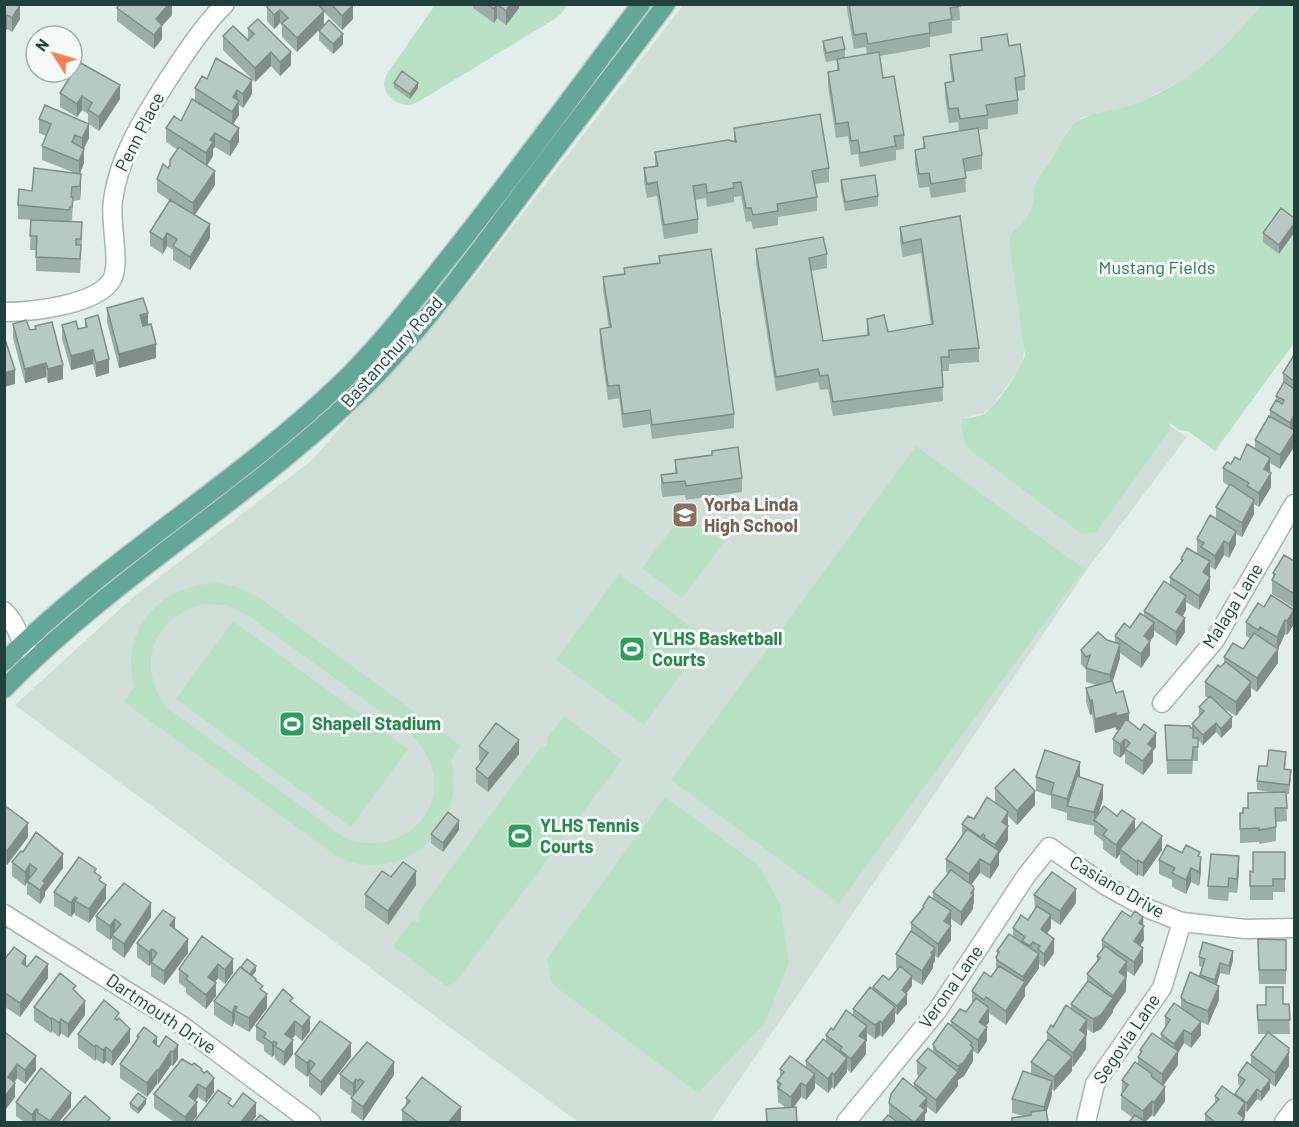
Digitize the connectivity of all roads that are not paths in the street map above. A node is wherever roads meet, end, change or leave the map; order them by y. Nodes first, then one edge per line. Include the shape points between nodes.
1 (225, 4) edge
2 (641, 4) edge
3 (666, 4) edge
4 (450, 256) junction
5 (4, 312) edge
6 (403, 345) junction
7 (337, 387) junction
8 (272, 468) junction
9 (1294, 504) edge
10 (1289, 524) edge
11 (4, 611) edge
12 (4, 638) edge
13 (22, 645) junction
14 (34, 659) junction
15 (4, 662) edge
16 (4, 689) edge
17 (1162, 703) dead end
18 (1048, 847) joint
19 (4, 914) edge
20 (1182, 922) junction
21 (1294, 928) edge
22 (1294, 1109) edge
23 (311, 1122) edge
24 (846, 1122) edge
25 (1086, 1122) edge
26 (1284, 1122) edge

1 - 5 street, Penn Place via 188,49 127,150 112,204 117,267 113,279 94,296 49,308
2 - 4 main road, Bastanchury Road
3 - 6 main road, Bastanchury Road
4 - 6 main road via 450,274 403,332
4 - 7 main road, Bastanchury Road via 398,322
6 - 8 main road, Bastanchury Road via 349,402
7 - 8 main road via 339,398 279,450
7 - 13 main road, Bastanchury Road
8 - 14 main road, Bastanchury Road
9 - 10 street, Malaga Lane
10 - 17 street, Malaga Lane via 1215,640
11 - 13 street via 14,620
12 - 13 street
13 - 14 street
13 - 15 main road, Bastanchury Road
14 - 16 main road, Bastanchury Road
18 - 20 street, Casiano Drive via 1134,902
18 - 24 street, Verona Lane via 937,1011
19 - 23 street, Dartmouth Drive via 181,1025
20 - 21 street, Casiano Drive via 1245,929
20 - 25 street, Segovia Lane via 1162,988 1095,1084
22 - 26 street

